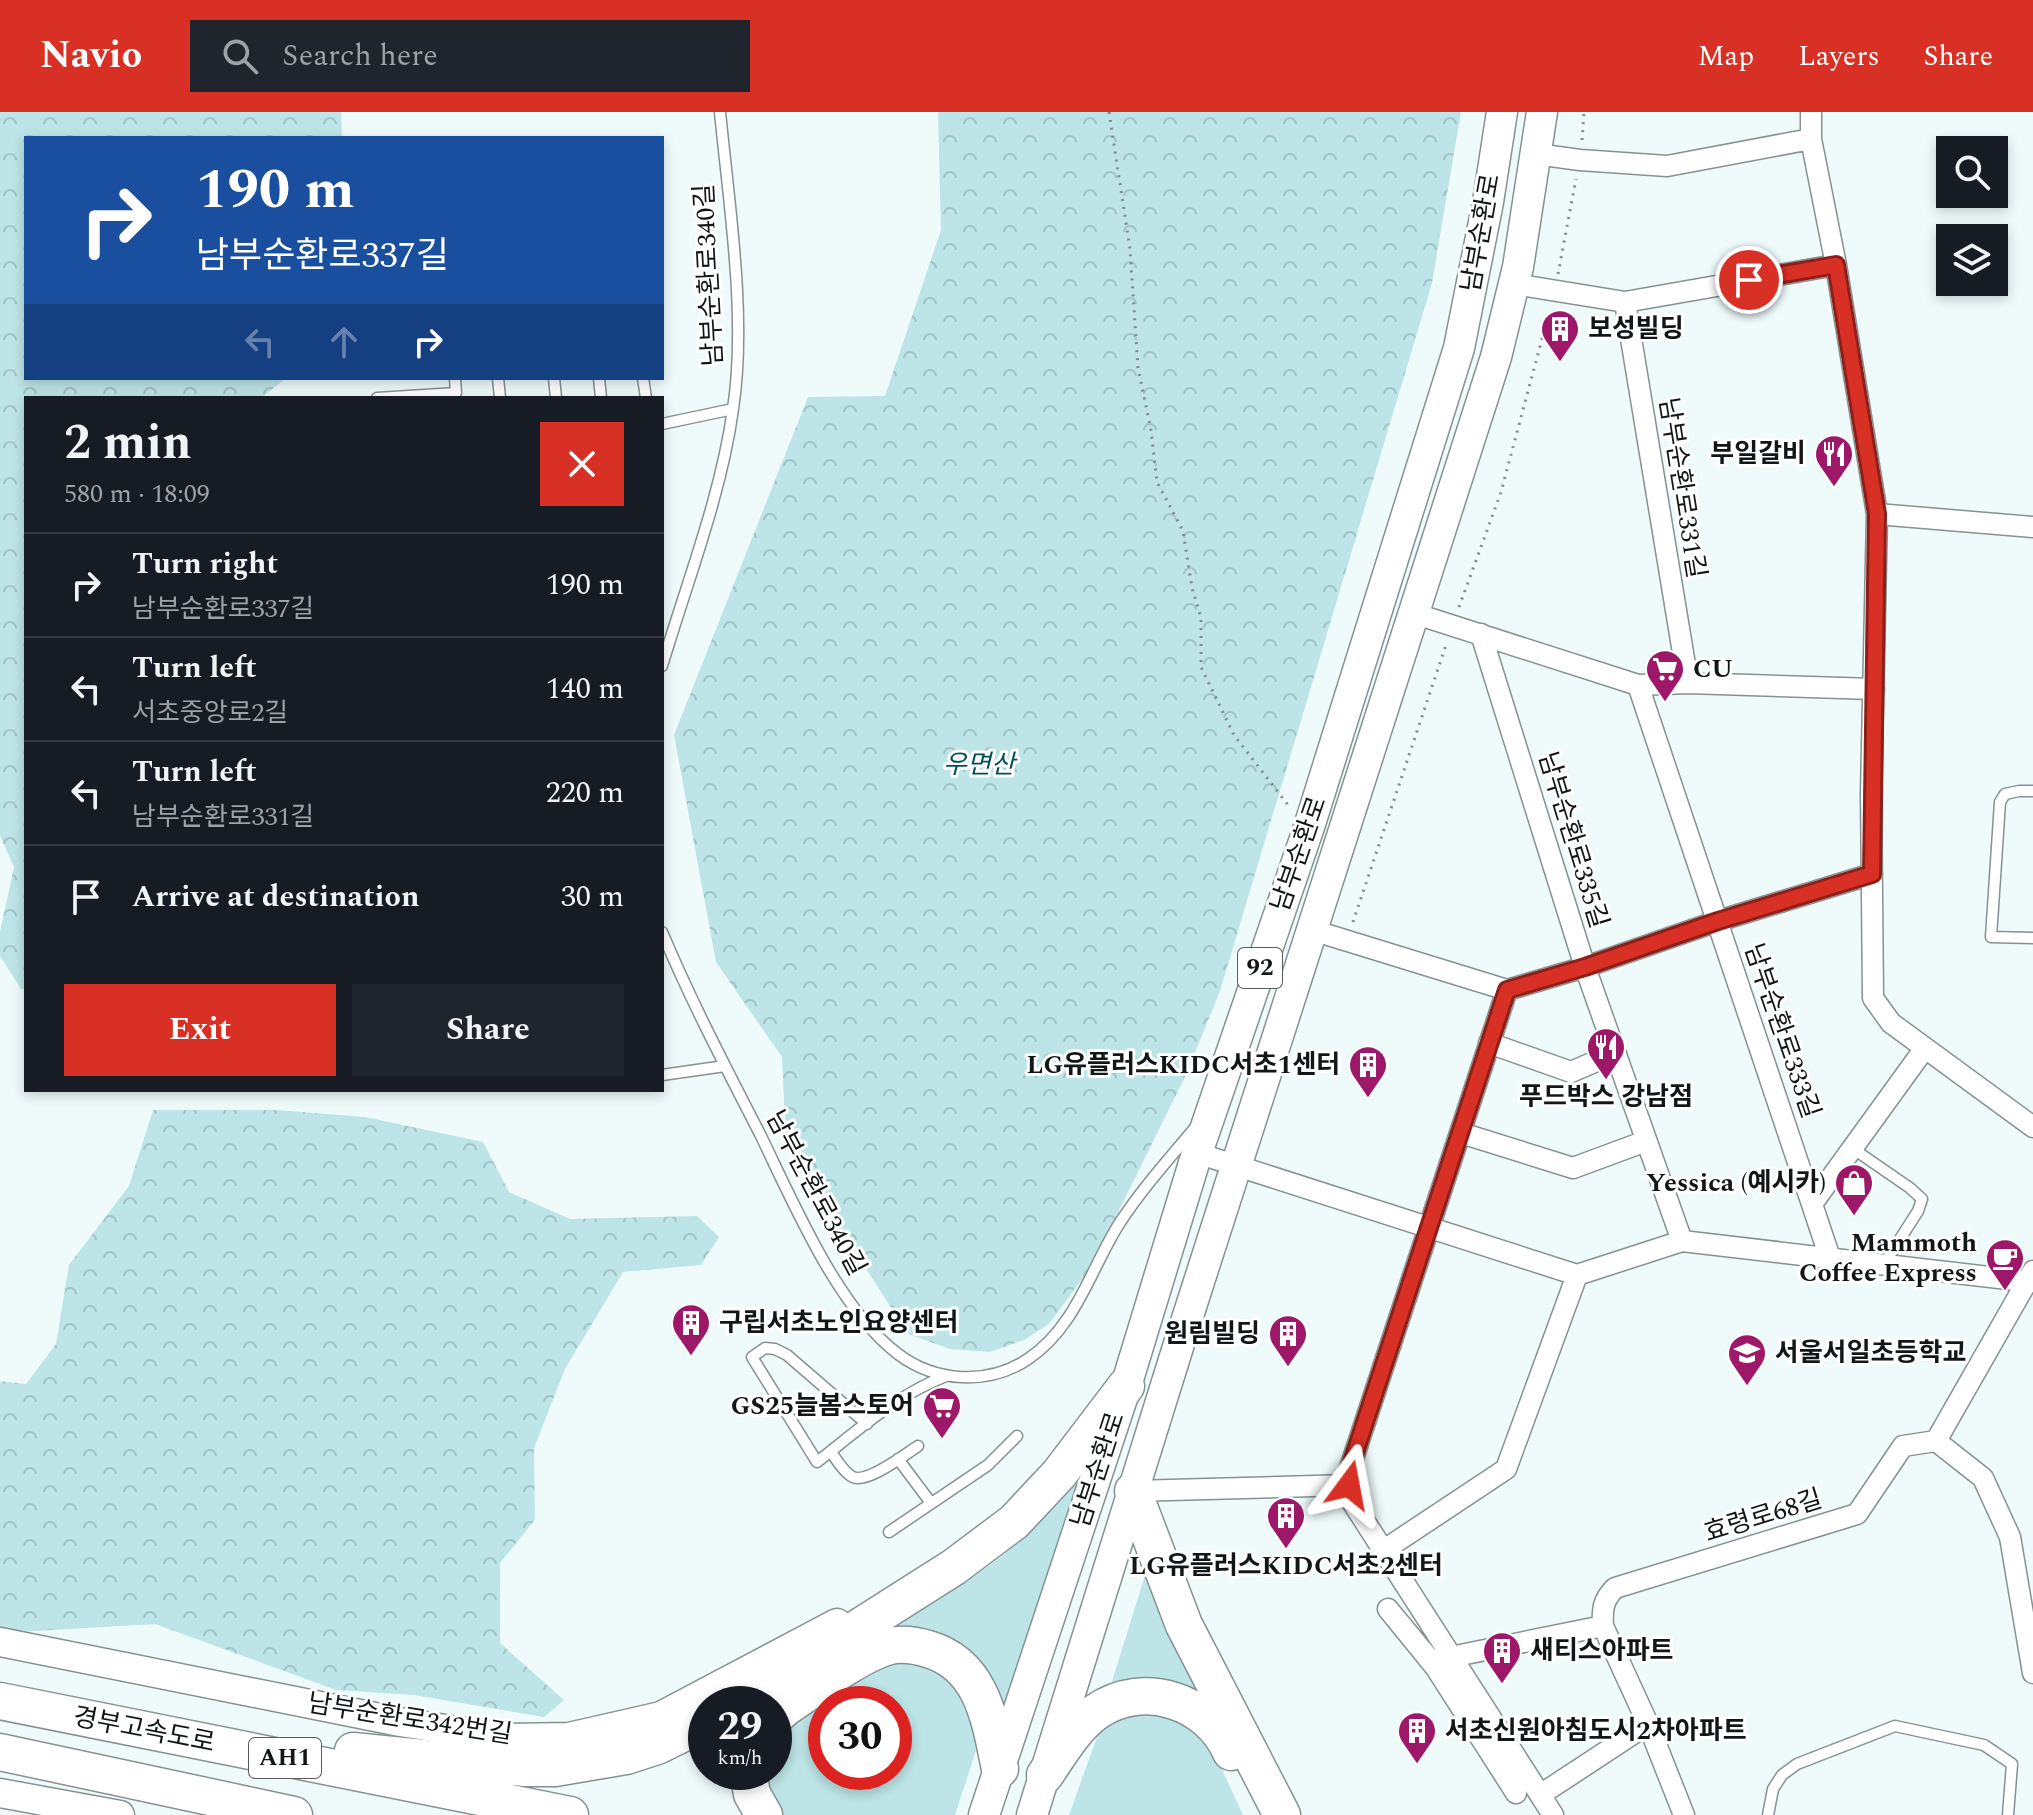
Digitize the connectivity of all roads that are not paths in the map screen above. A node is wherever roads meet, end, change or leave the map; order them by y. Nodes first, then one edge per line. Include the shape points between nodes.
1 (720, 112) edge
2 (1502, 112) edge
3 (1542, 112) edge
4 (1811, 112) edge
5 (1811, 139) junction
6 (1536, 154) junction
7 (1836, 265) junction
8 (1514, 284) junction
9 (1625, 302) junction
10 (455, 380) edge
11 (409, 396) edge
12 (733, 409) junction
13 (664, 424) edge
14 (1877, 514) junction
15 (2033, 527) edge
16 (1413, 613) junction
17 (1481, 634) junction
18 (664, 659) edge
19 (1688, 683) junction
20 (1638, 685) junction
21 (1874, 689) junction
22 (2033, 791) edge
23 (1872, 874) junction
24 (1718, 921) junction
25 (1312, 930) junction
26 (664, 937) edge
27 (2033, 938) edge
28 (1585, 967) junction
29 (1507, 990) junction
30 (1489, 1043) junction
31 (1925, 1048) junction
32 (1615, 1053) junction
33 (725, 1066) junction
34 (664, 1075) edge
35 (1213, 1105) junction
36 (2033, 1127) edge
37 (1461, 1133) junction
38 (1646, 1141) junction
39 (1852, 1148) junction
40 (1197, 1153) junction
41 (1235, 1167) junction
42 (1812, 1204) junction
43 (1431, 1228) junction
44 (1682, 1241) junction
45 (1830, 1258) junction
46 (1884, 1265) junction
47 (1577, 1275) junction
48 (2031, 1278) edge
49 (948, 1376) junction
50 (1126, 1386) junction
51 (867, 1424) junction
52 (1017, 1436) dead end
53 (1936, 1441) junction
54 (918, 1446) dead end
55 (831, 1452) junction
56 (898, 1459) junction
57 (1349, 1485) junction
58 (1133, 1491) junction
59 (931, 1503) junction
60 (1014, 1522) junction
61 (889, 1532) dead end
62 (1384, 1550) junction
63 (2027, 1601) edge
64 (1603, 1626) junction
65 (0, 1642) edge
66 (1451, 1655) junction
67 (2033, 1673) edge
68 (766, 1686) edge
69 (0, 1701) edge
70 (792, 1704) edge
71 (1648, 1724) junction
72 (688, 1731) edge
73 (157, 1733) junction
74 (0, 1752) edge
75 (1000, 1769) junction
76 (1045, 1775) junction
77 (146, 1784) junction
78 (751, 1790) edge
79 (0, 1793) edge
80 (1516, 1793) dead end
81 (1540, 1795) junction
82 (120, 1815) edge
83 (245, 1815) edge
84 (294, 1815) edge
85 (570, 1815) edge
86 (764, 1815) edge
87 (984, 1815) edge
88 (1032, 1815) edge
89 (1259, 1815) edge
90 (1282, 1815) edge
91 (1553, 1815) edge
92 (1684, 1815) edge
93 (1768, 1815) edge
94 (2008, 1815) edge

1 - 12 lane, 남부순환로340길 via 739,352
2 - 35 main road, 남부순환로 / 92 via 1459,348 1309,827
3 - 6 main road, 남부순환로 / 92
4 - 5 street
5 - 6 street, 남부순환로 via 1667,166
5 - 7 street
6 - 8 main road, 남부순환로 / 92
7 - 9 street
7 - 14 street
8 - 9 street
8 - 16 main road, 남부순환로 / 92 via 1496,357
9 - 19 street, 남부순환로331길
10 - 11 lane via 456,393
12 - 13 lane
12 - 18 lane, 남부순환로340길 via 717,487
14 - 15 street
14 - 21 street
16 - 17 street
16 - 25 main road, 남부순환로 / 92
17 - 20 street
17 - 28 street, 남부순환로335길
19 - 20 street
19 - 21 street
20 - 24 street, 남부순환로333길
21 - 23 street
22 - 27 lane via 2005,794 2000,802 1991,937
23 - 24 street
23 - 31 street via 1873,998 1891,1023
24 - 28 street
24 - 42 street, 남부순환로333길
25 - 29 street
25 - 41 main road, 남부순환로 / 92
26 - 33 lane, 남부순환로340길
28 - 29 street
28 - 32 street, 남부순환로335길
29 - 30 street
30 - 32 street via 1571,1072
30 - 37 street
31 - 36 street
31 - 39 street
32 - 38 street, 남부순환로335길
33 - 34 lane
33 - 49 lane, 남부순환로340길 via 853,1309 896,1353 924,1370
35 - 40 main road, 남부순환로 / 92
35 - 49 lane, 남부순환로340길 via 1119,1225 1063,1327 1028,1359 991,1375
37 - 38 street via 1573,1168
37 - 43 street
38 - 44 street, 남부순환로335길
39 - 42 street
39 - 46 lane via 1922,1199
40 - 41 street
40 - 50 main road, 남부순환로 / 92
41 - 43 street
41 - 58 main road, 남부순환로 / 92
42 - 45 street, 남부순환로333길
43 - 47 street
43 - 57 street via 1347,1477
44 - 45 street
44 - 47 street
45 - 46 street
46 - 48 street
47 - 62 street via 1506,1469
48 - 53 street
49 - 51 lane
50 - 60 highway via 1059,1474
50 - 75 main road, 남부순환로 / 92
51 - 55 lane
51 - 55 lane via 787,1355 775,1349 758,1352 752,1357 817,1462
52 - 59 lane via 988,1465
53 - 63 street via 1983,1478 2010,1537
53 - 64 street, 효령로68길 via 1903,1446 1857,1514 1615,1588 1602,1609
54 - 56 lane
55 - 56 lane via 857,1479
56 - 59 lane
57 - 58 street, 남부순환로
57 - 62 street via 1351,1500
58 - 76 main road, 남부순환로 / 92
58 - 90 highway via 1184,1625
59 - 61 lane
60 - 65 street, 남부순환로342번길 via 839,1623 661,1716 569,1737 504,1738 400,1722
60 - 68 highway via 954,1567
62 - 66 street
63 - 67 street
64 - 66 street
64 - 71 street
66 - 80 street via 1431,1661 1388,1609 1436,1668
66 - 81 street
69 - 73 highway, 경부고속도로 / AH1
70 - 75 highway via 874,1652 895,1645 917,1646 944,1656 974,1682 987,1711
71 - 81 street
71 - 92 street
72 - 73 highway via 626,1756 555,1768
73 - 85 highway, 경부고속도로 / AH1
74 - 77 highway, 경부고속도로 / AH1
75 - 87 main road, 남부순환로 / 92
76 - 88 main road, 남부순환로 / 92
76 - 89 highway via 1073,1735 1099,1710 1132,1697 1169,1699 1198,1712 1222,1735
77 - 83 highway
77 - 84 highway, 경부고속도로 / AH1
78 - 86 highway
79 - 82 street
81 - 91 street
93 - 94 lane via 1773,1789 1797,1764 1895,1726 1984,1745 2012,1764

